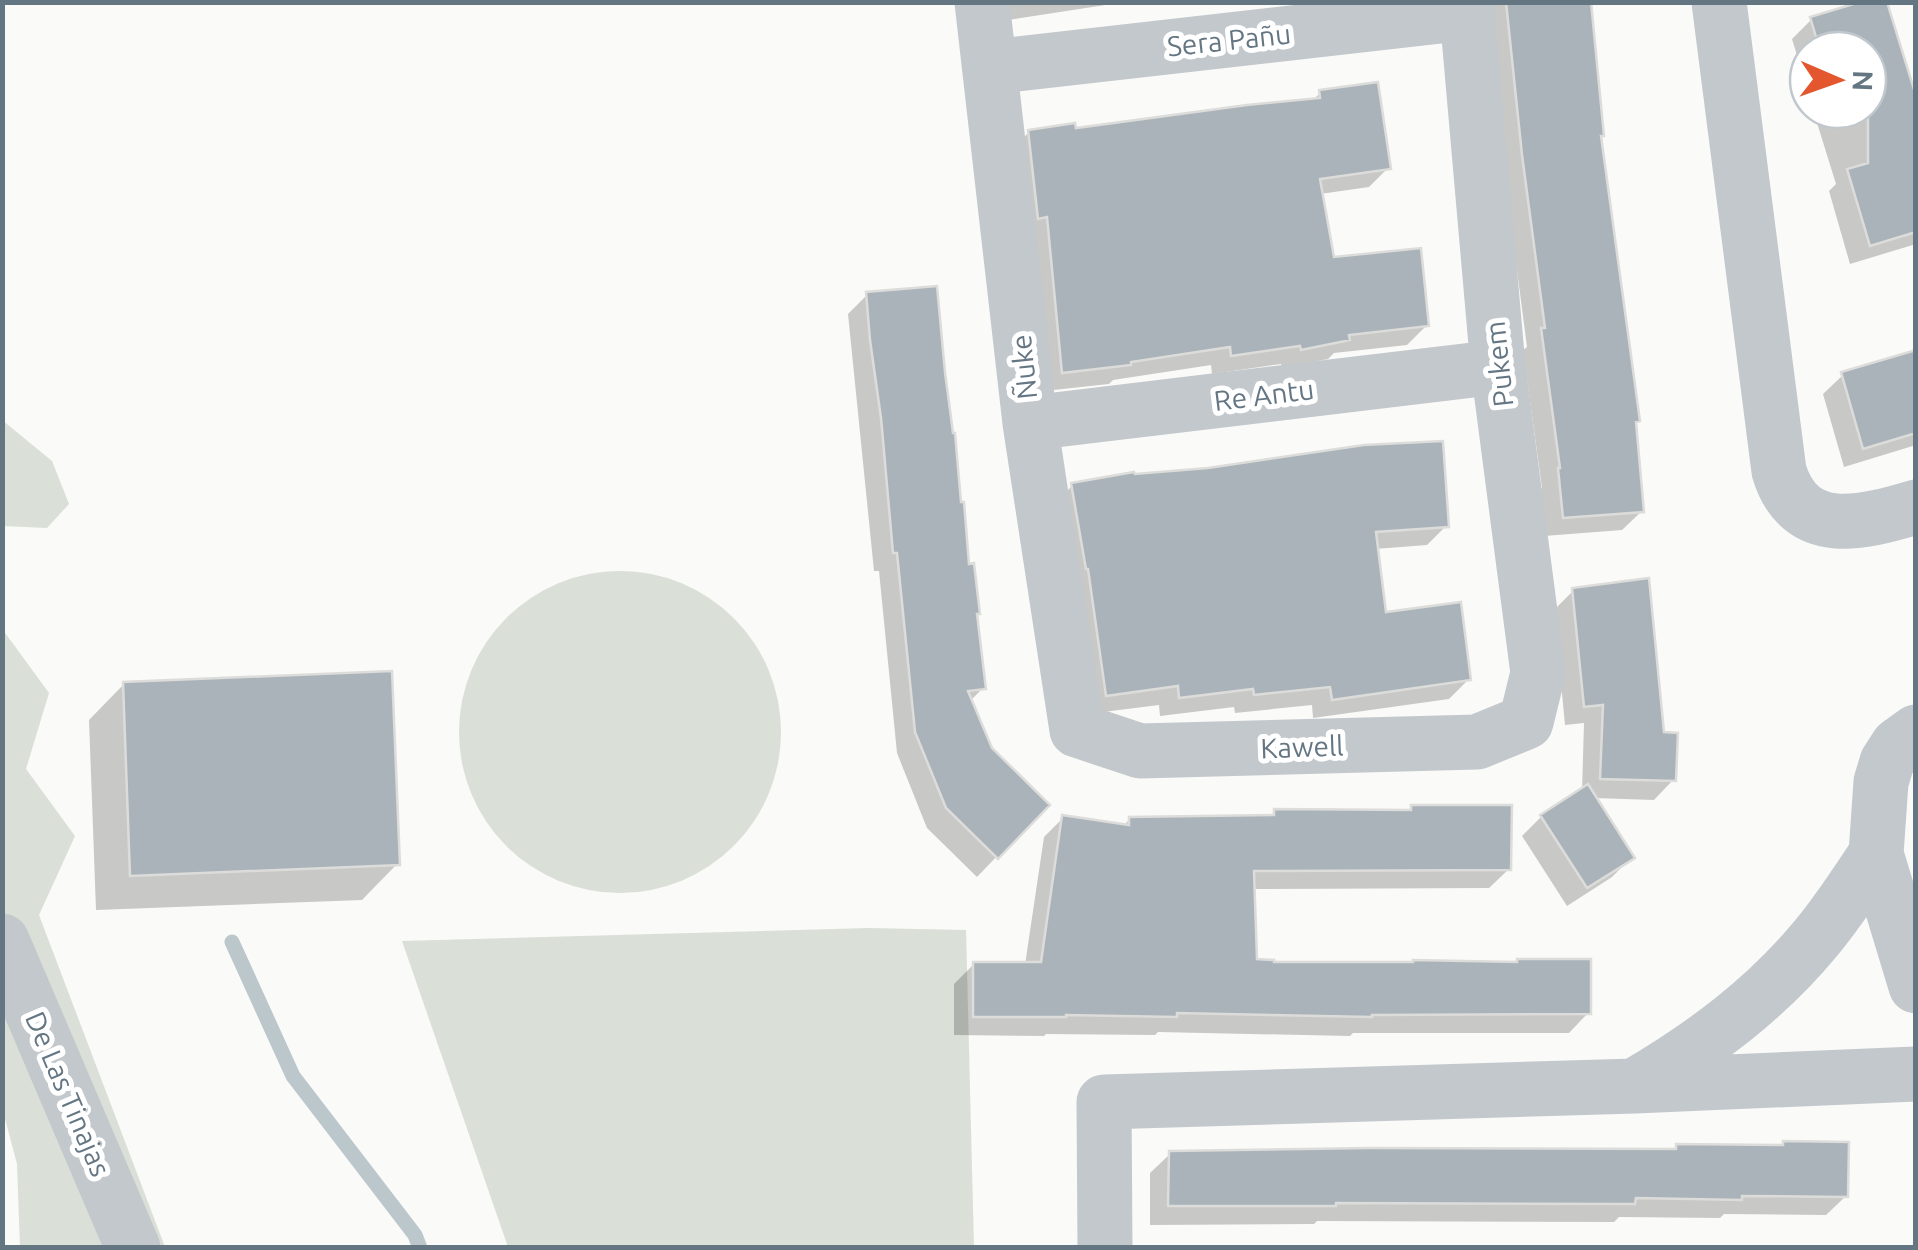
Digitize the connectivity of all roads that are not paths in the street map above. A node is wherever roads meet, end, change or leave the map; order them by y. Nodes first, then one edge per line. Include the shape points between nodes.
1 (982, 2) edge
2 (1719, 2) edge
3 (1466, 8) edge
4 (990, 67) junction
5 (1498, 367) junction
6 (1030, 423) junction
7 (1916, 507) edge
8 (1526, 722) joint
9 (1077, 730) joint
10 (1916, 732) edge
11 (1876, 854) junction
12 (2, 941) edge
13 (1916, 986) edge
14 (1916, 1074) edge
15 (1635, 1086) junction
16 (133, 1248) edge
17 (1105, 1248) edge

1 - 4 street, Ñuke
2 - 7 street via 1783,483 1791,498 1821,520 1856,522
3 - 4 street, Sera Pañu
3 - 5 street, Pukem
4 - 6 street, Ñuke
5 - 6 street, Re Antu
5 - 8 street, Pukem via 1538,673
6 - 9 street, Ñuke
8 - 9 street, Kawell via 1476,742 1140,751
10 - 11 street via 1886,762
11 - 13 street
11 - 15 street via 1782,976 1688,1054
12 - 16 street, De Las Tinajas
14 - 15 street
15 - 17 street via 1104,1102

